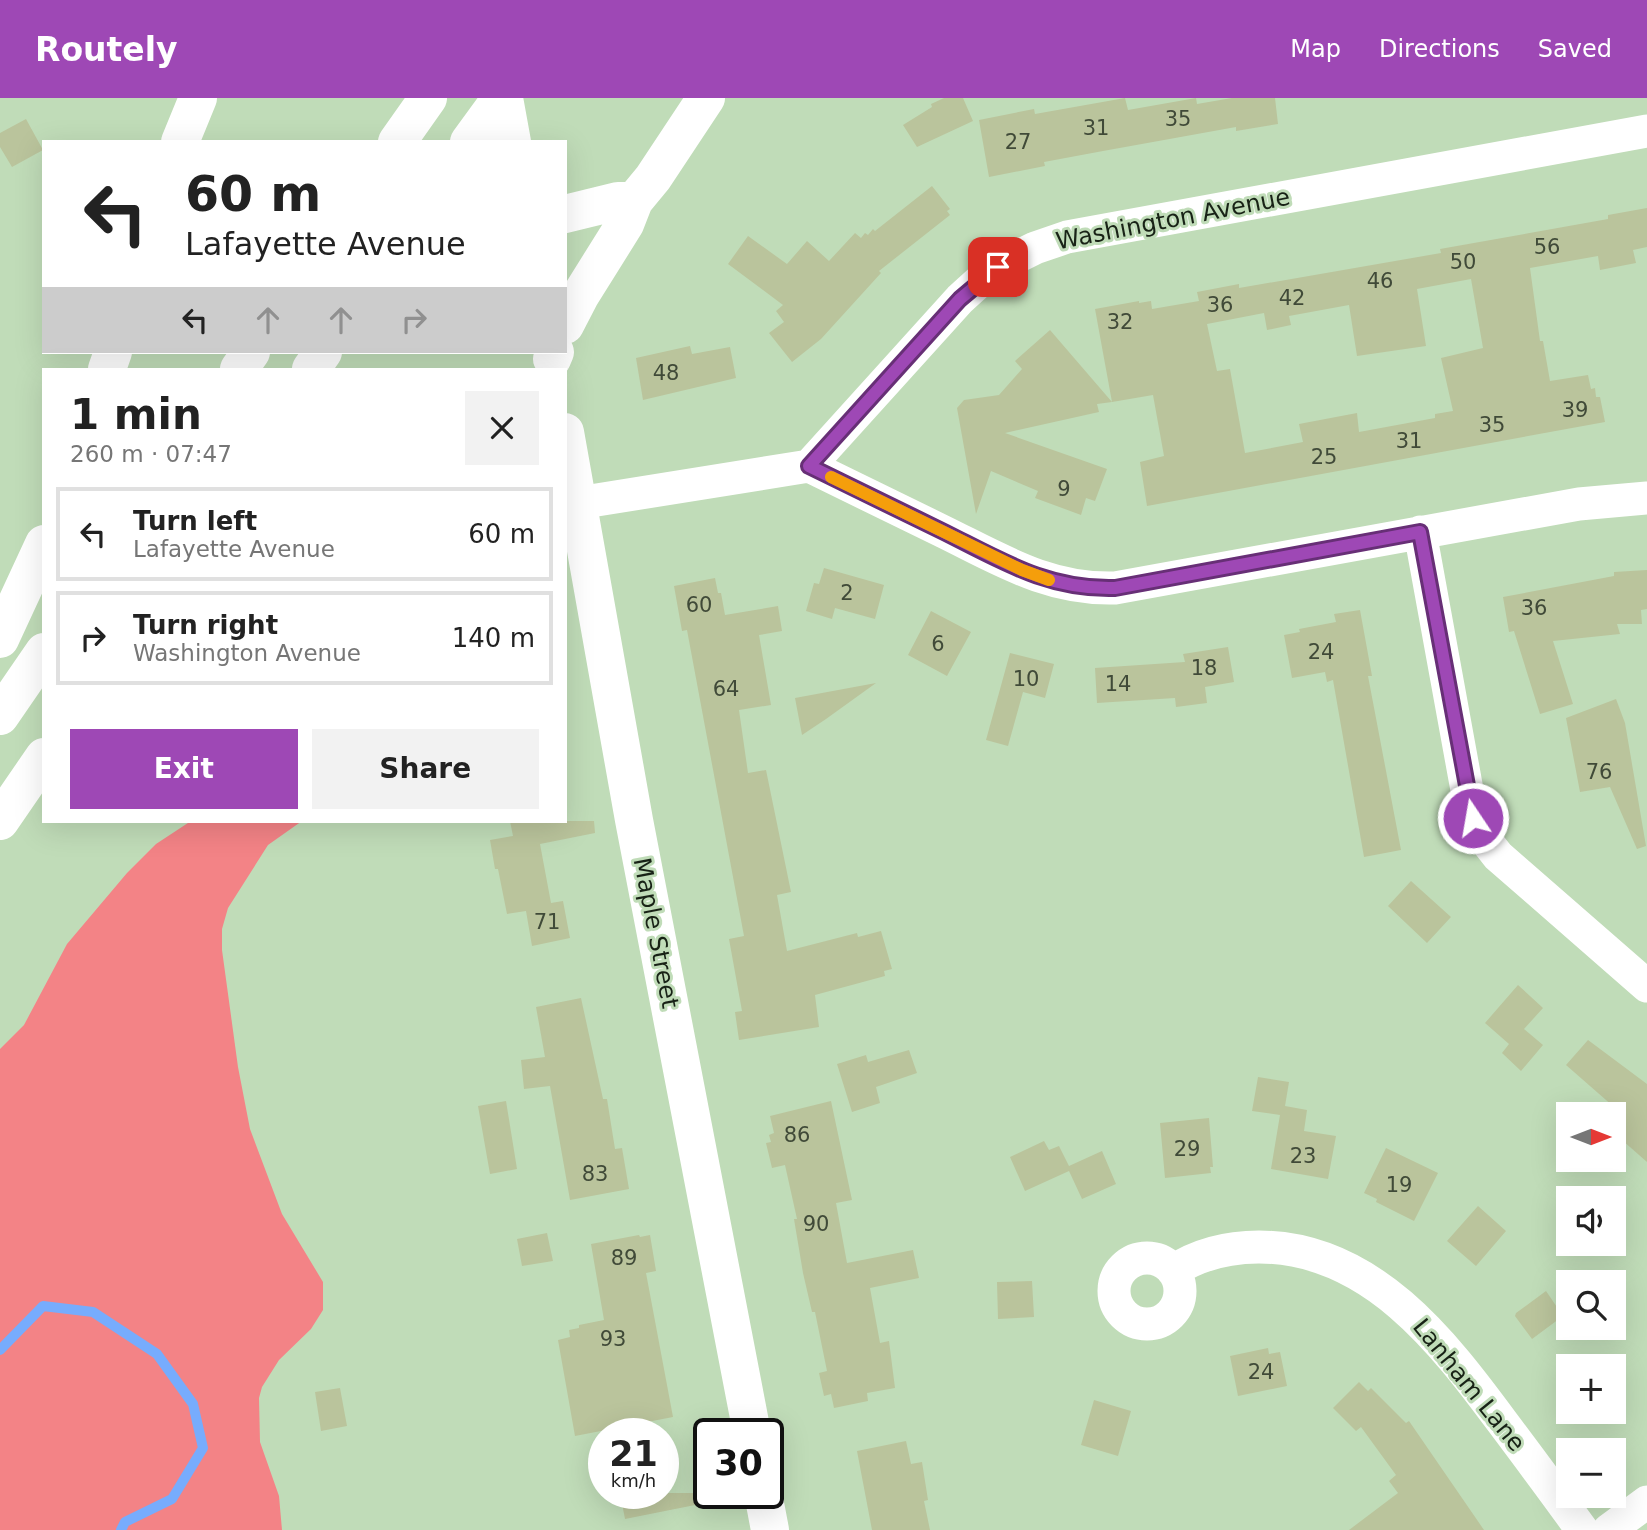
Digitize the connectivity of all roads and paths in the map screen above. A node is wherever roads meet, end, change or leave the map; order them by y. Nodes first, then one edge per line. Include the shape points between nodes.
1 (198, 98) edge
2 (428, 98) edge
3 (502, 98) edge
4 (706, 98) edge
5 (1647, 131) edge
6 (181, 140) edge
7 (398, 140) edge
8 (470, 140) edge
9 (512, 140) edge
10 (634, 201) junction
11 (567, 214) edge
12 (567, 320) edge
13 (567, 443) edge
14 (809, 466) junction
15 (1647, 498) edge
16 (578, 503) junction
17 (1420, 532) junction
18 (42, 548) edge
19 (0, 639) edge
20 (42, 655) edge
21 (0, 716) edge
22 (42, 760) edge
23 (0, 821) edge
24 (1647, 986) edge
25 (1174, 1271) dead end
26 (749, 1418) edge
27 (1647, 1502) edge
28 (766, 1509) edge
29 (770, 1530) edge
30 (1582, 1530) edge
31 (1609, 1530) edge

1 - 6 main road
2 - 7 main road
3 - 8 main road
3 - 9 main road
4 - 10 main road
5 - 14 street, Washington Avenue via 1067,237 1035,248 998,267 960,299
10 - 11 main road
10 - 12 main road
13 - 16 main road, Maple Street
14 - 16 street
14 - 17 street via 1022,570 1069,586 1115,588
15 - 17 street via 1579,504
16 - 26 main road, Maple Street
17 - 24 street via 1469,801 1480,834 1498,856
18 - 19 main road
20 - 21 main road
22 - 23 main road
25 - 30 street, Lanham Lane via 1222,1251 1281,1248 1326,1259 1375,1285 1426,1327 1458,1363
27 - 31 street
28 - 29 main road

